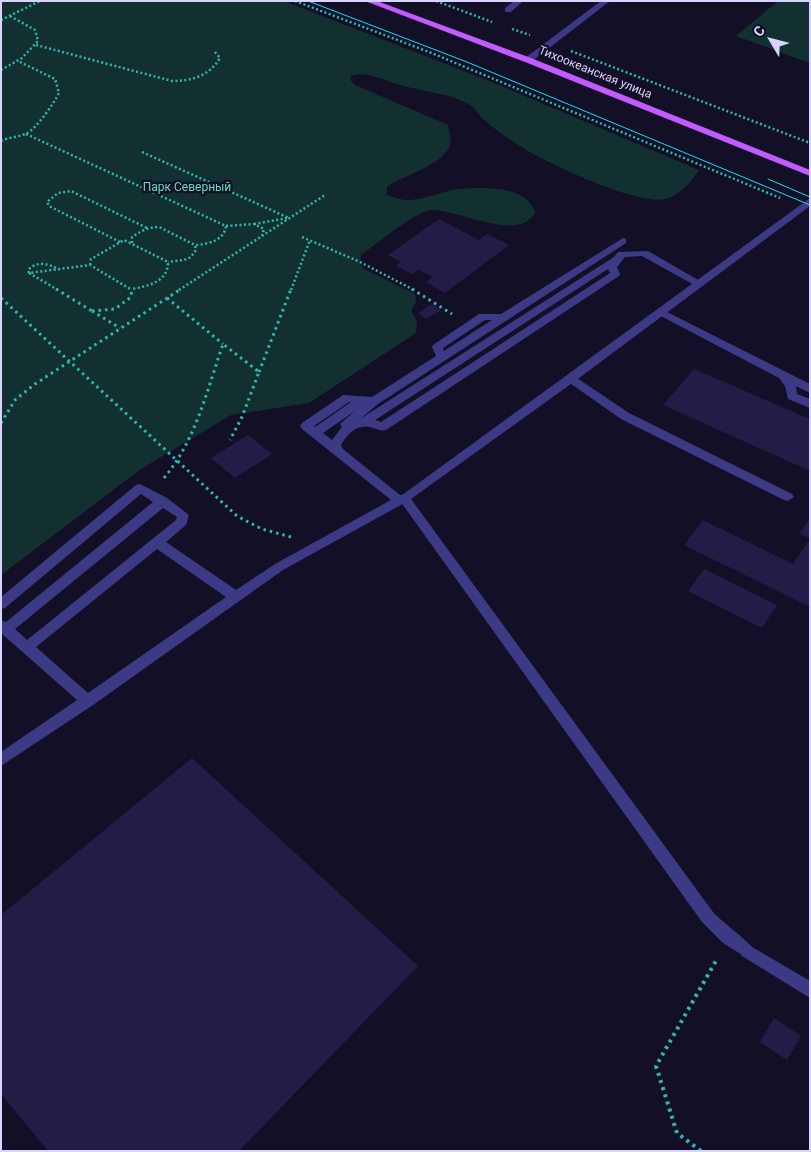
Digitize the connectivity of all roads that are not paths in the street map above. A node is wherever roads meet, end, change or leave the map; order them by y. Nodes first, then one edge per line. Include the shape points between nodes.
1 (369, 1) edge
2 (519, 1) edge
3 (606, 1) edge
4 (508, 10) dead end
5 (528, 60) junction
6 (810, 173) edge
7 (810, 201) edge
8 (612, 235) dead end
9 (628, 244) junction
10 (644, 253) junction
11 (700, 284) junction
12 (661, 312) junction
13 (503, 318) junction
14 (442, 357) junction
15 (783, 375) junction
16 (571, 378) junction
17 (810, 389) edge
18 (374, 402) junction
19 (810, 404) edge
20 (324, 441) junction
21 (340, 454) junction
22 (788, 497) dead end
23 (401, 499) junction
24 (163, 502) junction
25 (157, 542) junction
26 (236, 597) junction
27 (1, 604) edge
28 (4, 627) edge
29 (27, 647) junction
30 (88, 701) junction
31 (1, 760) edge
32 (810, 990) edge

1 - 5 main road, Тихоокеанская улица
2 - 4 street
3 - 5 street
5 - 6 main road, Тихоокеанская улица
7 - 11 street
8 - 9 street
9 - 10 street
9 - 13 street via 587,265
10 - 11 street
10 - 21 street via 622,254 612,267 615,274 382,427 363,422 350,426 339,434 334,445
11 - 12 street
12 - 15 street
12 - 16 street
13 - 14 street
13 - 14 street via 483,316 437,346
14 - 18 street
15 - 17 street
15 - 19 street via 792,396
16 - 22 street via 625,416
16 - 23 street
18 - 20 street
18 - 20 street via 361,400 315,434
20 - 21 street
21 - 23 street
23 - 26 street via 279,567
23 - 32 street via 713,925 729,939
24 - 25 street via 184,518
24 - 27 street via 140,488
24 - 28 street
25 - 26 street
25 - 29 street
26 - 30 street
28 - 29 street
29 - 30 street
30 - 31 street

